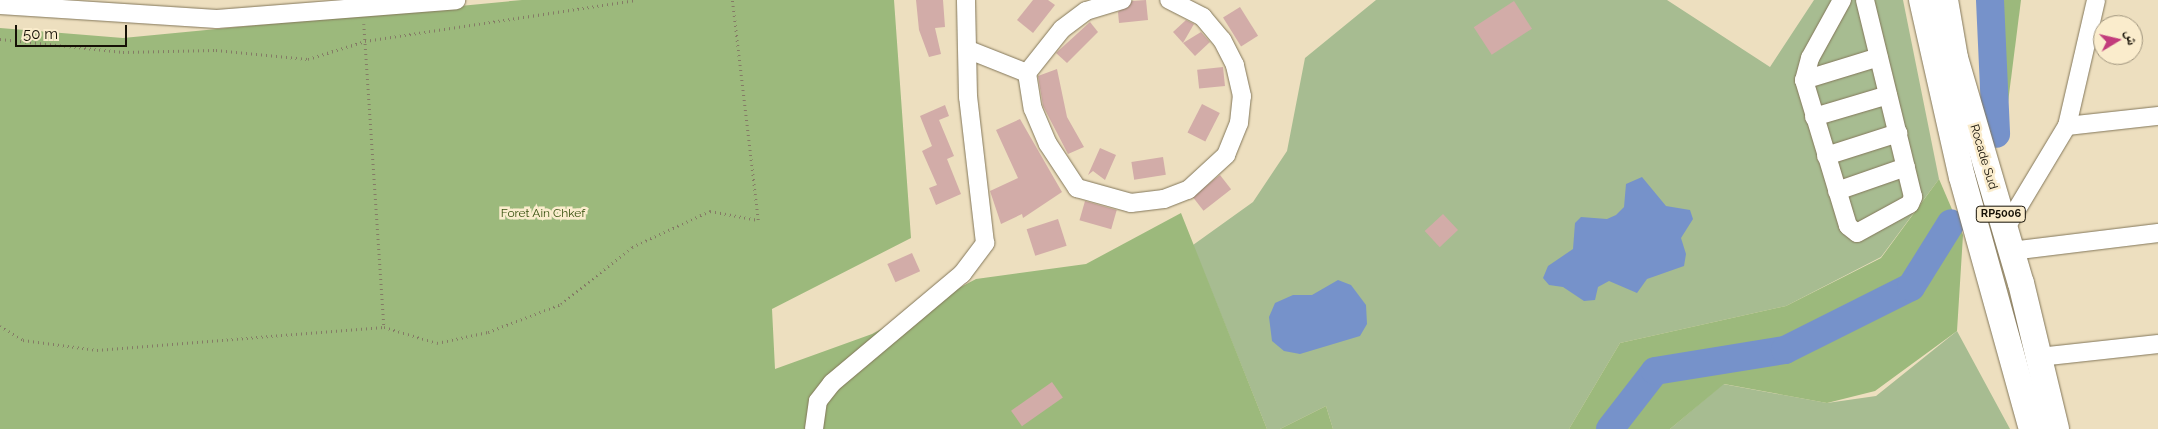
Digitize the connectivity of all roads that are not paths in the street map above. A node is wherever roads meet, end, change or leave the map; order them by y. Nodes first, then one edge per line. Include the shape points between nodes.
1 (456, 0) edge
2 (966, 0) edge
3 (1115, 0) edge
4 (1169, 0) edge
5 (1842, 0) edge
6 (1865, 0) edge
7 (1922, 0) edge
8 (1945, 0) edge
9 (2096, 0) edge
10 (0, 5) edge
11 (363, 5) edge
12 (969, 50) junction
13 (1879, 57) junction
14 (1027, 73) junction
15 (1804, 80) junction
16 (1888, 95) junction
17 (2158, 116) edge
18 (1814, 117) junction
19 (2067, 126) junction
20 (1898, 133) junction
21 (1826, 156) junction
22 (1906, 167) junction
23 (1837, 191) junction
24 (2158, 233) edge
25 (2008, 240) junction
26 (2158, 344) edge
27 (2039, 357) junction
28 (814, 429) edge
29 (2032, 429) edge
30 (2056, 429) edge

1 - 11 street
2 - 12 street
3 - 14 street via 1086,11 1062,29
4 - 14 street via 1203,17 1222,40 1235,66 1242,96 1239,123 1226,154 1188,190 1164,199 1131,203 1077,188 1036,118
5 - 15 street via 1810,58
6 - 13 street
7 - 29 highway, Rocade Sud / RP5006 via 1962,176
8 - 25 highway, Rocade Sud / RP5006 via 1955,58
9 - 19 street
10 - 11 street via 218,19
12 - 14 street
12 - 28 street via 968,97 985,244 962,274 832,383 818,401
13 - 15 street
13 - 16 street
15 - 18 street
16 - 18 street
16 - 20 street
17 - 19 street
18 - 21 street
19 - 25 street
20 - 21 street
20 - 22 street
21 - 23 street
22 - 23 street
22 - 23 street via 1912,202 1857,232 1849,230
24 - 25 street
25 - 27 highway, Rocade Sud / RP5006
26 - 27 street
27 - 30 highway, Rocade Sud / RP5006

